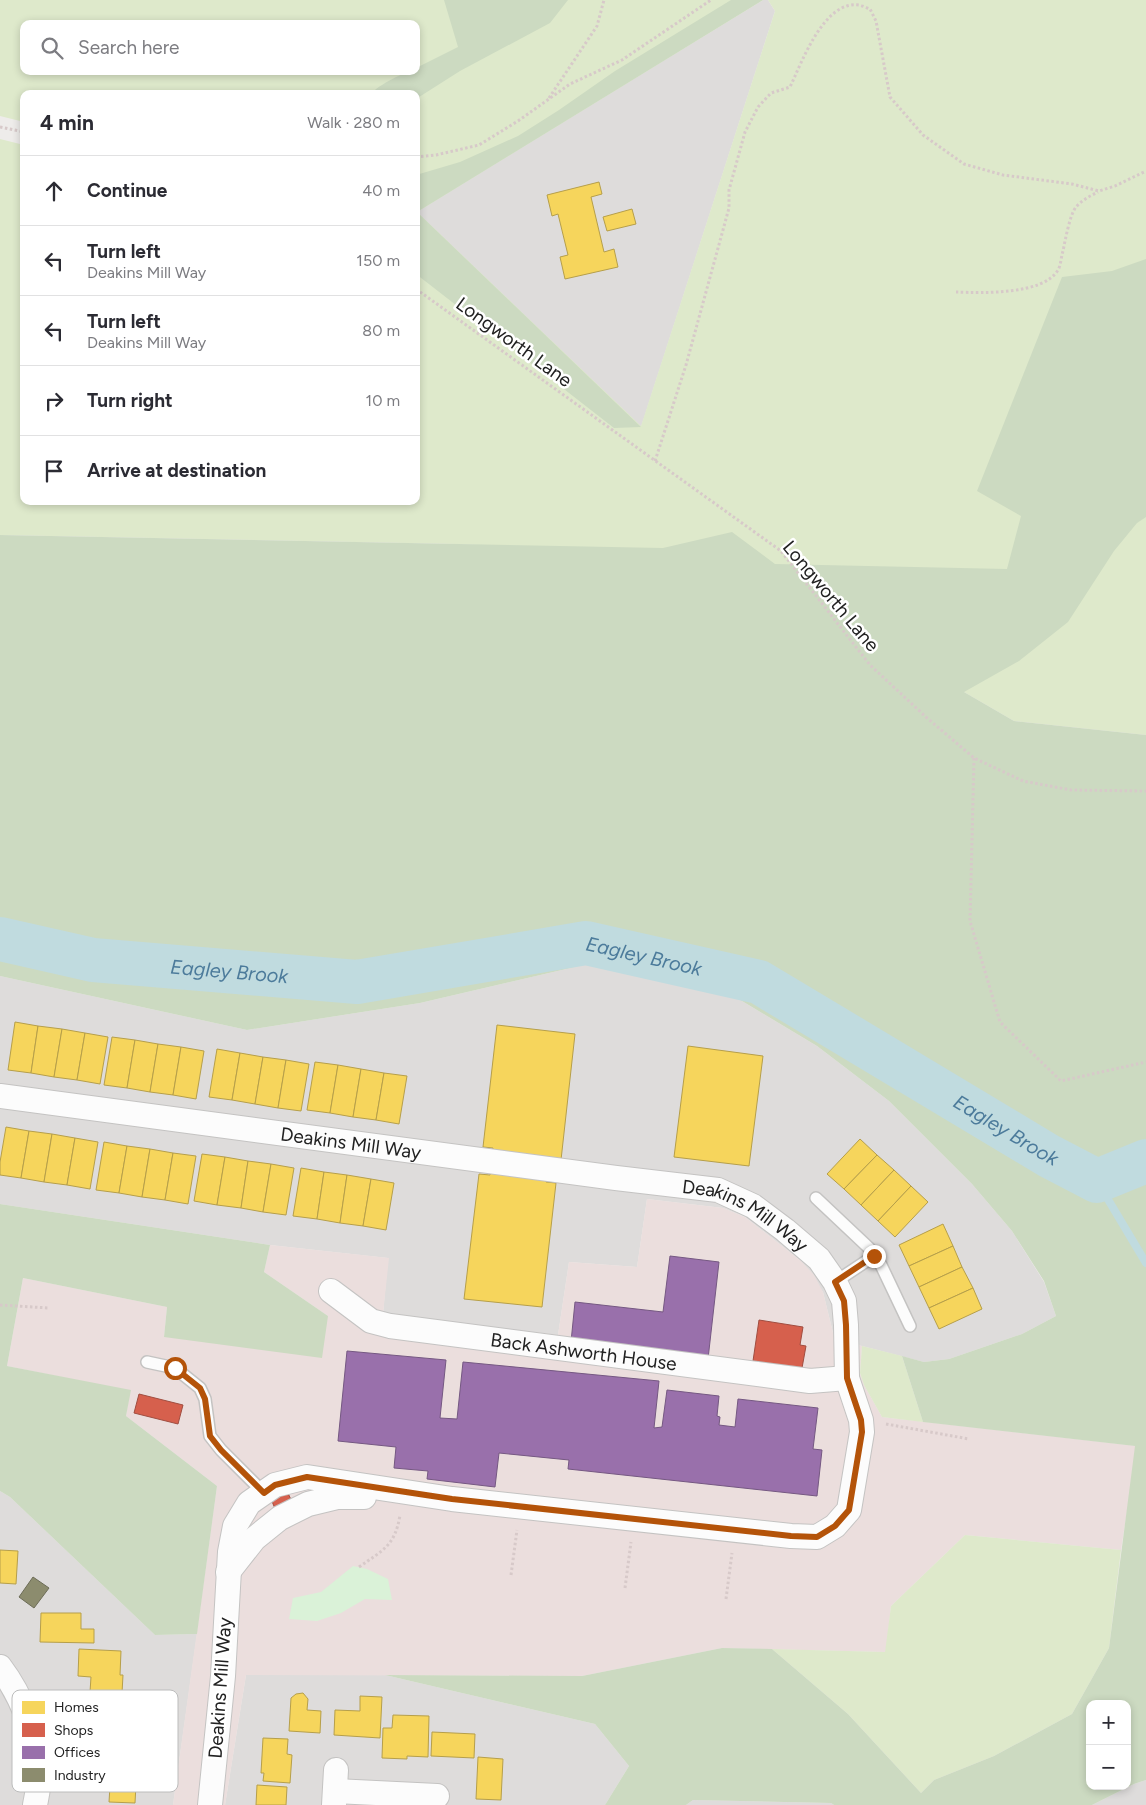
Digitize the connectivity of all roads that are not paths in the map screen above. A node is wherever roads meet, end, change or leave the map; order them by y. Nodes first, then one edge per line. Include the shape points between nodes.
1 (0, 1096) edge
2 (816, 1198) dead end
3 (874, 1256) junction
4 (835, 1282) junction
5 (331, 1291) dead end
6 (910, 1326) dead end
7 (148, 1362) dead end
8 (847, 1378) junction
9 (264, 1493) junction
10 (452, 1499) junction
11 (228, 1572) junction
12 (0, 1668) edge
13 (14, 1690) edge
14 (335, 1788) edge
15 (37, 1792) edge
16 (423, 1799) edge
17 (35, 1805) edge
18 (210, 1805) edge

1 - 4 street, Deakins Mill Way via 718,1190 753,1206 785,1230 819,1259
2 - 3 lane
3 - 4 lane
3 - 6 lane
4 - 8 street, Deakins Mill Way via 844,1301
5 - 8 street, Back Ashworth House via 371,1321 390,1326 810,1381
7 - 9 lane via 175,1368 200,1388 205,1399 210,1436
8 - 10 street, Deakins Mill Way via 862,1432 849,1510 835,1526 817,1537
9 - 10 street, Deakins Mill Way via 275,1485 307,1477
9 - 11 street, Deakins Mill Way via 250,1503 235,1526
10 - 11 street, Deakins Mill Way via 337,1497 308,1504 280,1518 254,1539
11 - 18 street, Deakins Mill Way via 223,1676
12 - 13 street
14 - 16 street
15 - 17 street

